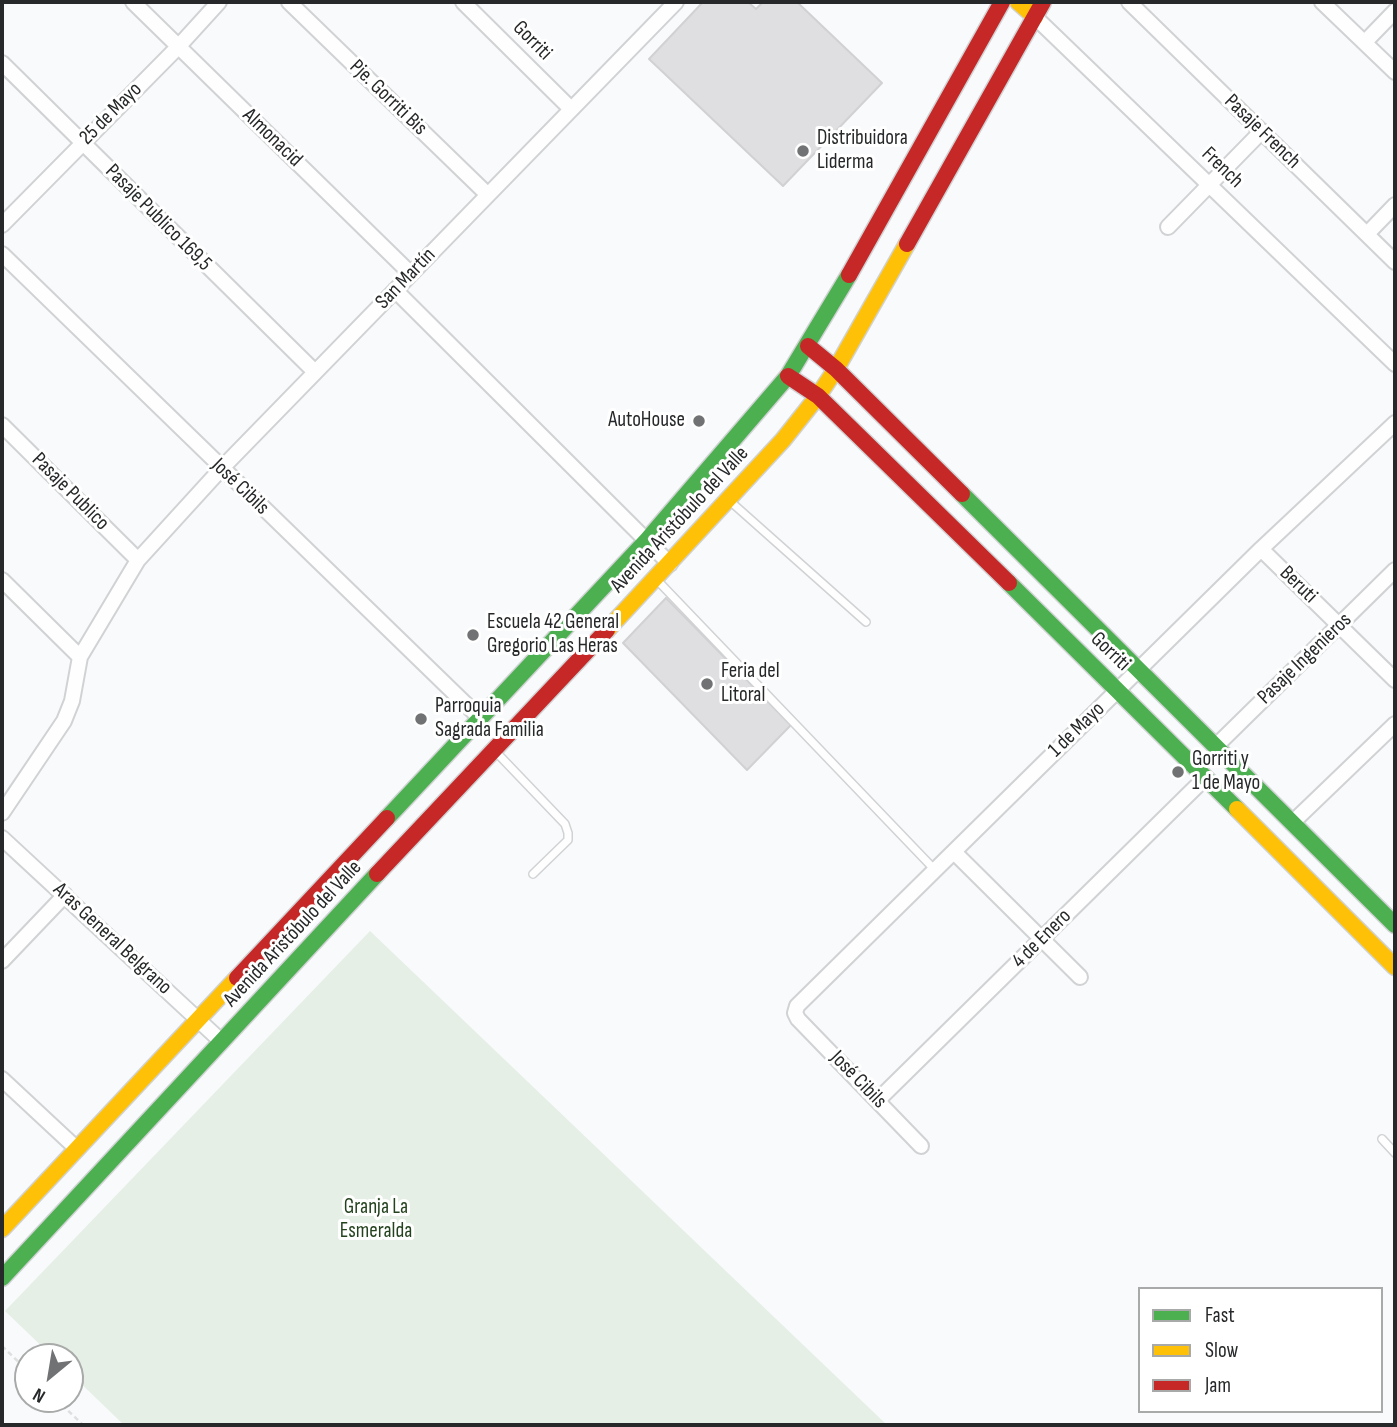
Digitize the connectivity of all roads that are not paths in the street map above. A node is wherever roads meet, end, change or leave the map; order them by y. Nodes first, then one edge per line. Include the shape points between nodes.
1 (133, 2) edge
2 (219, 2) edge
3 (289, 2) edge
4 (463, 2) edge
5 (1002, 2) edge
6 (1018, 2) edge
7 (1043, 2) edge
8 (1129, 2) edge
9 (1322, 2) edge
10 (667, 5) edge
11 (1395, 11) edge
12 (1035, 17) junction
13 (1365, 42) junction
14 (178, 47) junction
15 (2, 63) edge
16 (1395, 72) edge
17 (571, 109) junction
18 (1262, 131) junction
19 (83, 143) junction
20 (1209, 184) junction
21 (488, 195) junction
22 (1395, 205) edge
23 (2, 225) edge
24 (1168, 226) dead end
25 (1367, 234) junction
26 (2, 254) edge
27 (1395, 262) edge
28 (411, 274) junction
29 (395, 290) junction
30 (808, 346) junction
31 (1395, 364) edge
32 (836, 369) junction
33 (315, 372) junction
34 (788, 376) junction
35 (818, 396) junction
36 (1395, 423) edge
37 (2, 425) edge
38 (221, 469) junction
39 (729, 500) junction
40 (647, 540) junction
41 (1261, 549) junction
42 (138, 560) junction
43 (670, 564) junction
44 (1395, 570) edge
45 (656, 579) junction
46 (2, 580) edge
47 (866, 622) dead end
48 (1339, 625) junction
49 (80, 657) junction
50 (1140, 670) junction
51 (1395, 680) edge
52 (1119, 691) junction
53 (480, 718) junction
54 (1395, 724) edge
55 (1215, 747) junction
56 (493, 749) junction
57 (1206, 778) junction
58 (2, 813) edge
59 (1292, 823) junction
60 (2, 838) edge
61 (954, 852) junction
62 (935, 870) junction
63 (533, 874) dead end
64 (65, 895) junction
65 (1395, 925) edge
66 (1041, 940) junction
67 (2, 961) edge
68 (1395, 967) edge
69 (1080, 977) dead end
70 (795, 1013) joint
71 (198, 1018) junction
72 (221, 1041) junction
73 (2, 1079) edge
74 (878, 1100) junction
75 (1382, 1139) dead end
76 (921, 1146) dead end
77 (76, 1148) junction
78 (1395, 1153) edge
79 (2, 1229) edge
80 (2, 1278) edge

1 - 14 street, Almonacid
2 - 14 street, 25 de Mayo
3 - 21 street, Pje. Gorriti Bis
4 - 17 street, Gorriti
5 - 30 main road, Avenida Aristóbulo del Valle
6 - 12 main road, French
7 - 12 main road, Avenida Aristóbulo del Valle
8 - 18 street, Pasaje French
9 - 13 street
10 - 17 street, San Martín
11 - 13 street
12 - 20 street, French
12 - 32 main road, Avenida Aristóbulo del Valle
13 - 16 street
14 - 19 street, 25 de Mayo
14 - 28 street, Almonacid
15 - 19 street, Pasaje Publico 169,5
17 - 21 street, San Martín
18 - 20 street
18 - 25 street, Pasaje French
19 - 23 street, 25 de Mayo
19 - 33 street, Pasaje Publico 169,5
20 - 24 street
20 - 31 street, French
21 - 28 street, San Martín
22 - 25 street
25 - 27 street, Pasaje French
26 - 38 street, José Cibils
28 - 29 street, San Martín
29 - 33 street, San Martín
29 - 40 street
30 - 32 main road, Gorriti
30 - 34 main road, Avenida Aristóbulo del Valle
32 - 35 main road, Avenida Aristóbulo del Valle
32 - 50 main road, Gorriti
33 - 38 street, San Martín
34 - 35 main road, Gorriti
34 - 40 main road, Avenida Aristóbulo del Valle
35 - 39 main road, Avenida Aristóbulo del Valle
35 - 52 main road, Gorriti
36 - 41 street, 1 de Mayo
37 - 42 street, Pasaje Publico
38 - 42 street, San Martín
38 - 53 street, José Cibils
39 - 43 main road, Avenida Aristóbulo del Valle
39 - 47 lane
40 - 43 street
40 - 53 main road, Avenida Aristóbulo del Valle
41 - 48 street, Beruti
41 - 50 street, 1 de Mayo
42 - 49 street, San Martín
43 - 45 main road, Avenida Aristóbulo del Valle
44 - 48 street, Pasaje Ingenieros
45 - 56 main road, Avenida Aristóbulo del Valle
45 - 62 lane
46 - 49 street
48 - 51 street, Beruti
48 - 55 street, Pasaje Ingenieros
49 - 58 street via 64,721
50 - 52 street, 1 de Mayo
50 - 55 main road, Gorriti
52 - 57 main road, Gorriti
52 - 61 street, 1 de Mayo
53 - 71 main road, Avenida Aristóbulo del Valle
54 - 59 street
55 - 59 main road, Gorriti
56 - 63 lane via 565,824 568,833 568,840
56 - 72 main road, Avenida Aristóbulo del Valle
57 - 66 street, 4 de Enero
57 - 68 main road, Gorriti
59 - 65 main road, Gorriti
60 - 64 street, Aras General Belgrano
61 - 62 street, 1 de Mayo
61 - 66 street
62 - 70 street, 1 de Mayo
64 - 67 street
64 - 71 street, Aras General Belgrano
66 - 69 street
66 - 74 street, 4 de Enero
70 - 74 street, José Cibils
71 - 72 street, Aras General Belgrano
71 - 77 main road, Avenida Aristóbulo del Valle
72 - 80 main road, Avenida Aristóbulo del Valle
73 - 77 street
74 - 76 street, José Cibils
75 - 78 lane
77 - 79 main road, Avenida Aristóbulo del Valle

